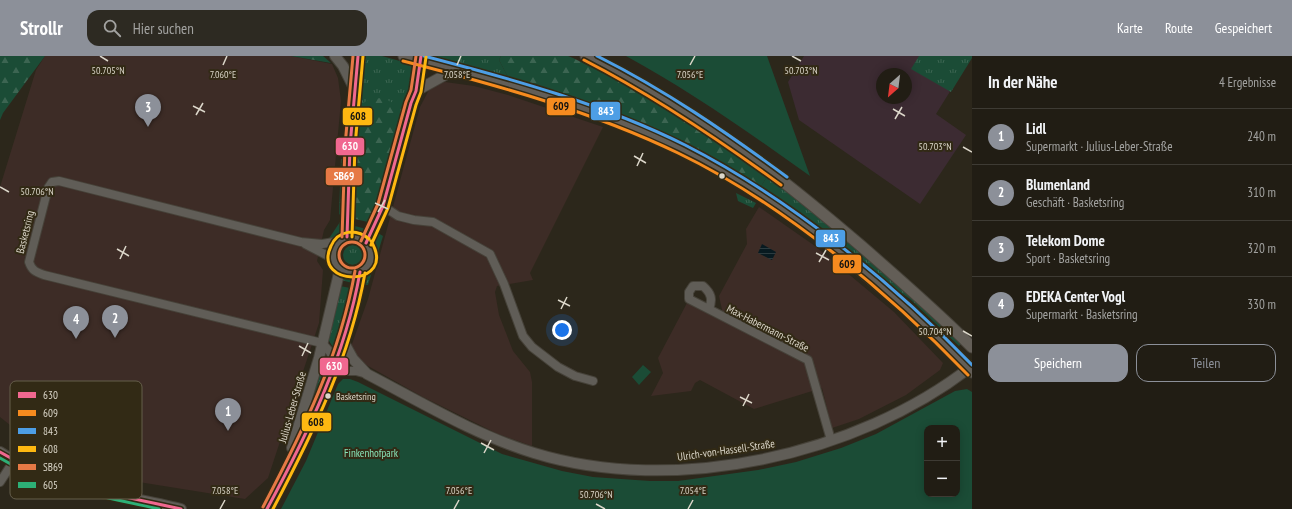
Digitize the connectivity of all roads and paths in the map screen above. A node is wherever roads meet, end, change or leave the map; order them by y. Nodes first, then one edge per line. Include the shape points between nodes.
1 (335, 56) edge
2 (358, 56) edge
3 (404, 56) edge
4 (586, 56) edge
5 (421, 58) edge
6 (454, 70) junction
7 (354, 88) junction
8 (416, 92) junction
9 (383, 206) junction
10 (343, 239) junction
11 (301, 242) junction
12 (366, 243) junction
13 (334, 259) junction
14 (340, 269) junction
15 (360, 272) junction
16 (709, 310) dead end
17 (343, 341) junction
18 (322, 344) junction
19 (972, 347) edge
20 (333, 367) junction
21 (971, 369) edge
22 (367, 374) junction
23 (593, 381) dead end
24 (831, 440) junction
25 (0, 452) edge
26 (10, 460) edge
27 (10, 467) edge
28 (284, 477) junction
29 (0, 482) edge
30 (131, 499) edge
31 (181, 509) edge
32 (267, 509) edge

1 - 7 street
2 - 7 street
3 - 5 main road
4 - 19 main road via 656,93 698,119 784,181 911,289
5 - 6 main road
5 - 8 street
6 - 8 street
6 - 21 main road via 546,96 674,146 725,173 770,200 821,237
7 - 10 street
8 - 9 street
9 - 12 street
9 - 23 street via 398,216 433,222 490,254 523,336 532,347 558,367 575,376
10 - 11 street, Basketsring via 322,244
10 - 12 street via 357,237
10 - 13 street via 334,252
11 - 13 street, Basketsring
11 - 18 street, Basketsring via 59,181 52,182 48,188 29,262 35,272 44,275
12 - 15 street, Julius-Leber-Straße via 370,259 365,269
13 - 14 street
14 - 15 street via 350,273
14 - 18 street, Julius-Leber-Straße
15 - 17 street, Julius-Leber-Straße via 353,309
16 - 24 street, Max-Habermann-Straße via 808,360
17 - 20 street, Julius-Leber-Straße
17 - 22 street, Ulrich-von-Hassell-Straße via 353,359
18 - 20 street via 330,352
18 - 28 street, Julius-Leber-Straße
20 - 22 street, Ulrich-von-Hassell-Straße
20 - 28 street, Julius-Leber-Straße
21 - 24 street, Ulrich-von-Hassell-Straße via 911,407
22 - 24 street, Ulrich-von-Hassell-Straße via 489,436 535,454 623,469 703,468 774,456
25 - 26 street
27 - 29 street
28 - 32 street, Julius-Leber-Straße
30 - 31 street

